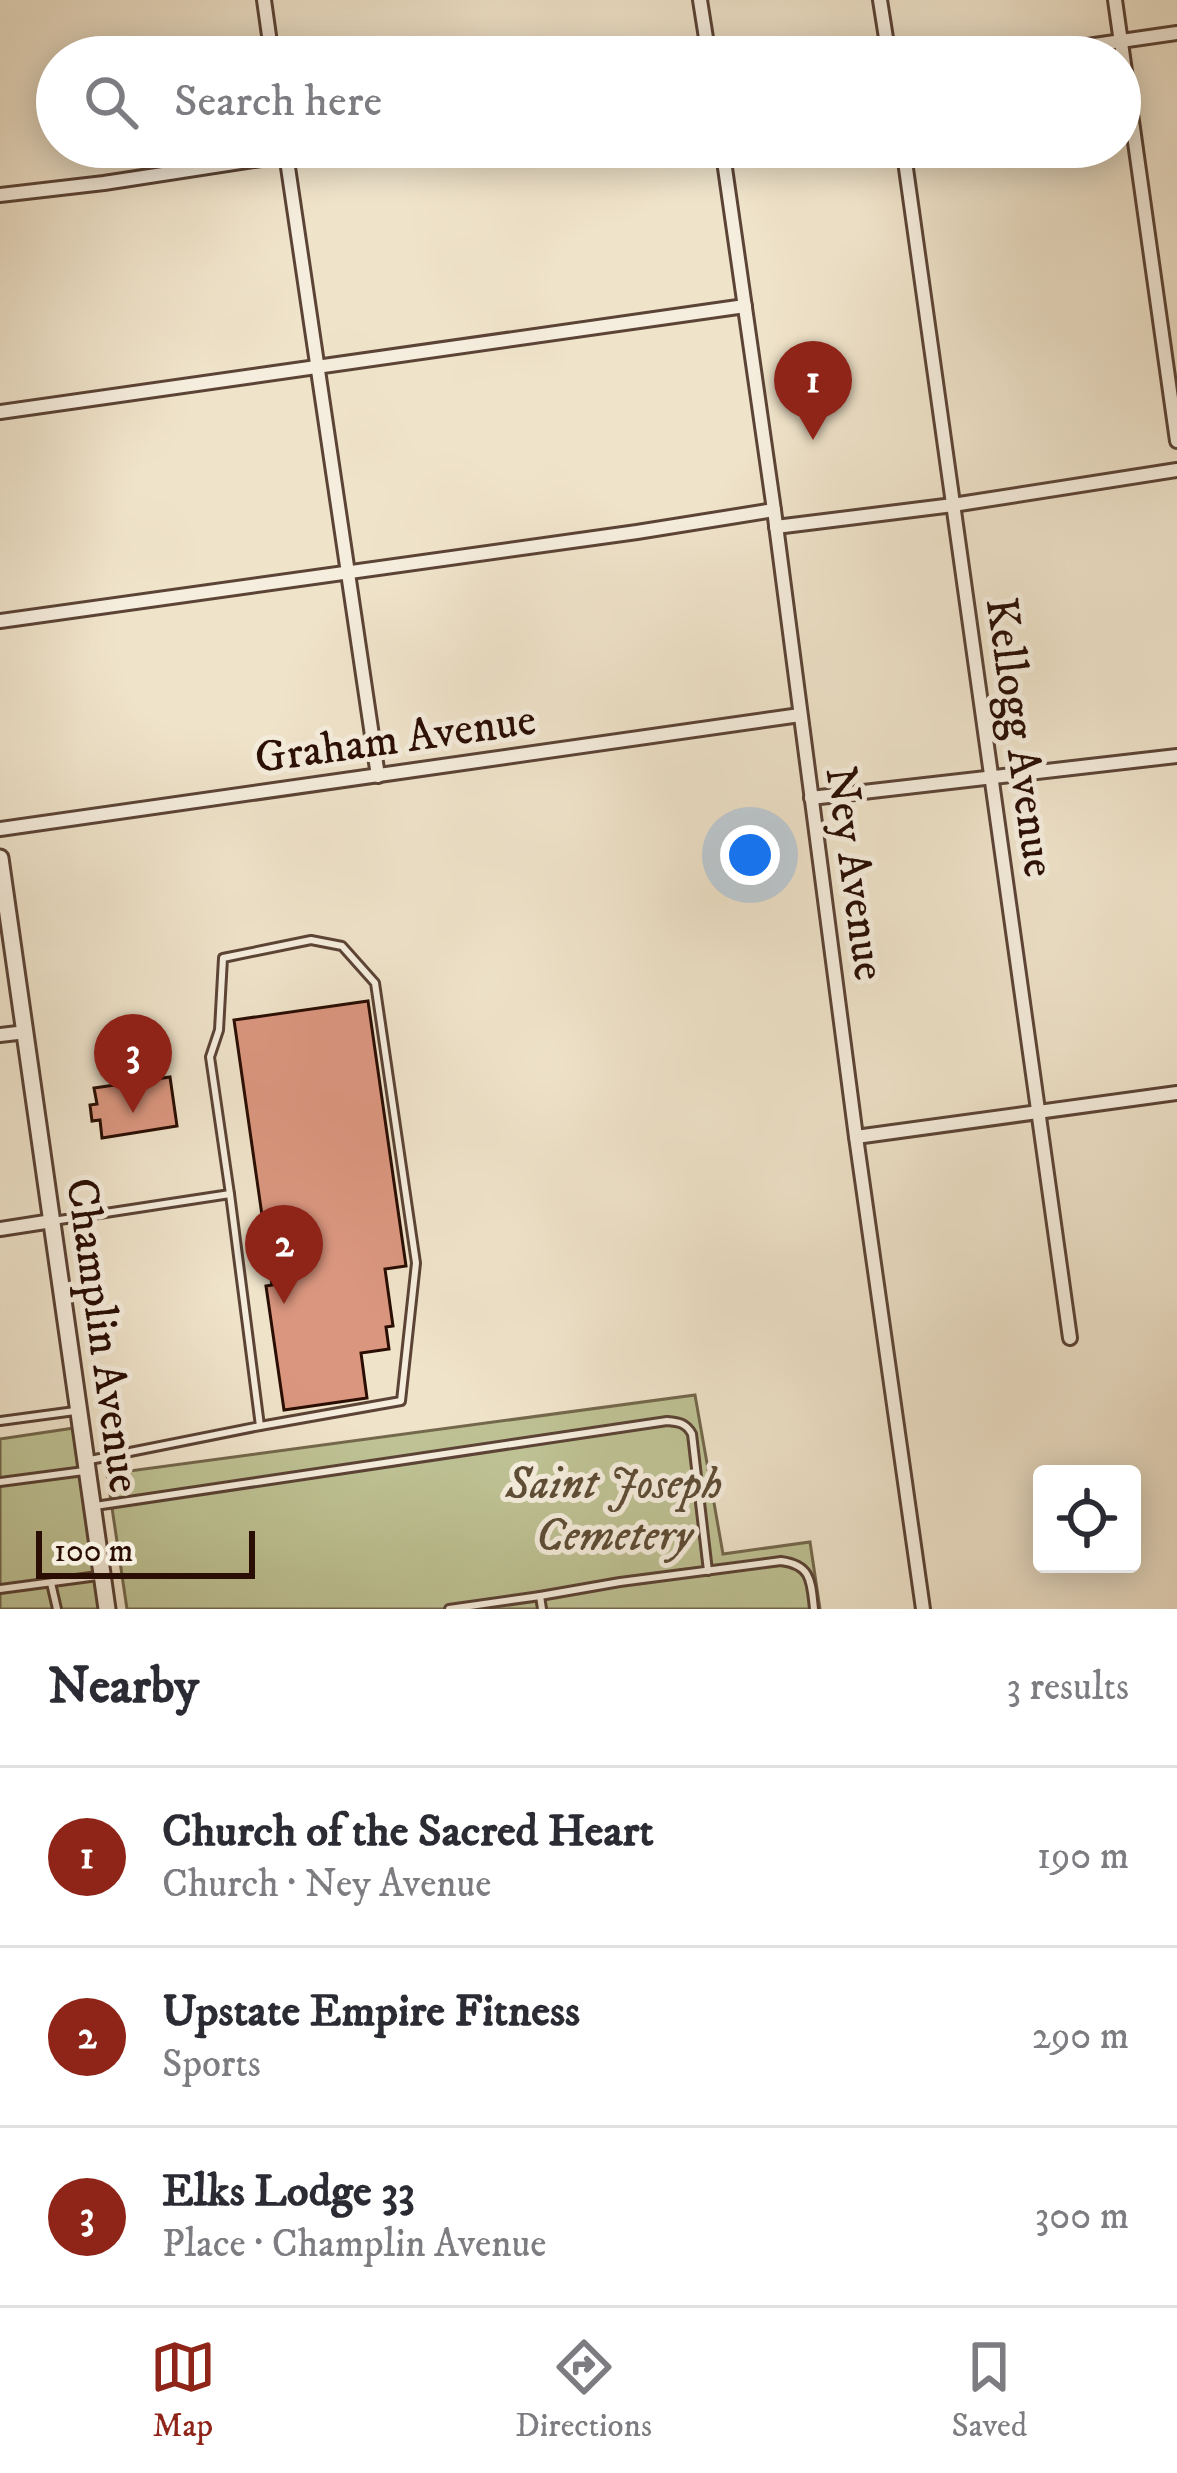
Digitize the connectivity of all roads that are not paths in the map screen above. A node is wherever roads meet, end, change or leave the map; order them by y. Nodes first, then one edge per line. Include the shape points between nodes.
1 (263, 0) edge
2 (700, 0) edge
3 (880, 0) edge
4 (1115, 0) edge
5 (1177, 33) edge
6 (269, 36) edge
7 (706, 36) edge
8 (886, 36) edge
9 (1121, 36) edge
10 (1141, 38) edge
11 (189, 168) edge
12 (288, 168) edge
13 (725, 168) edge
14 (906, 168) edge
15 (1139, 168) edge
16 (0, 195) edge
17 (745, 306) junction
18 (317, 368) junction
19 (0, 412) edge
20 (1177, 442) edge
21 (1177, 470) edge
22 (952, 505) junction
23 (774, 510) junction
24 (776, 526) junction
25 (346, 573) junction
26 (0, 621) edge
27 (800, 715) junction
28 (1177, 756) edge
29 (378, 776) junction
30 (992, 778) junction
31 (811, 798) junction
32 (0, 830) edge
33 (0, 858) edge
34 (26, 1032) junction
35 (0, 1036) edge
36 (1177, 1093) edge
37 (1039, 1112) junction
38 (856, 1137) junction
39 (230, 1194) junction
40 (52, 1221) junction
41 (0, 1229) edge
42 (1070, 1338) dead end
43 (79, 1410) junction
44 (0, 1421) edge
45 (260, 1426) junction
46 (87, 1466) junction
47 (0, 1483) edge
48 (93, 1507) junction
49 (708, 1571) junction
50 (103, 1576) junction
51 (51, 1582) junction
52 (0, 1589) edge
53 (540, 1596) junction
54 (57, 1609) edge
55 (107, 1609) edge
56 (449, 1609) edge
57 (542, 1609) edge
58 (814, 1609) edge
59 (922, 1609) edge

1 - 6 street
2 - 7 street
3 - 8 street
4 - 9 street
5 - 10 street
11 - 16 street
12 - 18 street
13 - 17 street, Ney Avenue
14 - 22 street, Kellogg Avenue
15 - 20 street
17 - 18 street
17 - 23 street, Ney Avenue
18 - 19 street
18 - 25 street
21 - 22 street
22 - 24 street
22 - 30 street, Kellogg Avenue
23 - 24 street, Ney Avenue
23 - 25 street
24 - 27 street, Ney Avenue
25 - 26 street
25 - 29 street
27 - 29 street, Graham Avenue
27 - 31 street, Ney Avenue
28 - 30 street
29 - 32 street, Graham Avenue
30 - 31 street
30 - 37 street, Kellogg Avenue
31 - 38 street, Ney Avenue
33 - 34 street, Champlin Avenue
34 - 35 street
34 - 40 street, Champlin Avenue
36 - 37 street
37 - 38 street
37 - 42 street, Kellogg Avenue
38 - 59 street, Ney Avenue
39 - 40 lane
39 - 45 lane
39 - 45 lane via 211,1057 223,958 311,940 342,946 375,983 416,1263 401,1401
40 - 41 street
40 - 43 street, Champlin Avenue
43 - 44 lane
43 - 46 street, Champlin Avenue
45 - 46 lane
46 - 47 lane
46 - 48 street, Champlin Avenue
48 - 49 lane via 680,1422 692,1434
48 - 50 street, Champlin Avenue
49 - 53 lane
49 - 58 lane via 795,1563 810,1580
50 - 51 lane
50 - 55 street, Champlin Avenue
51 - 52 lane
51 - 54 lane
53 - 56 lane
53 - 57 lane

